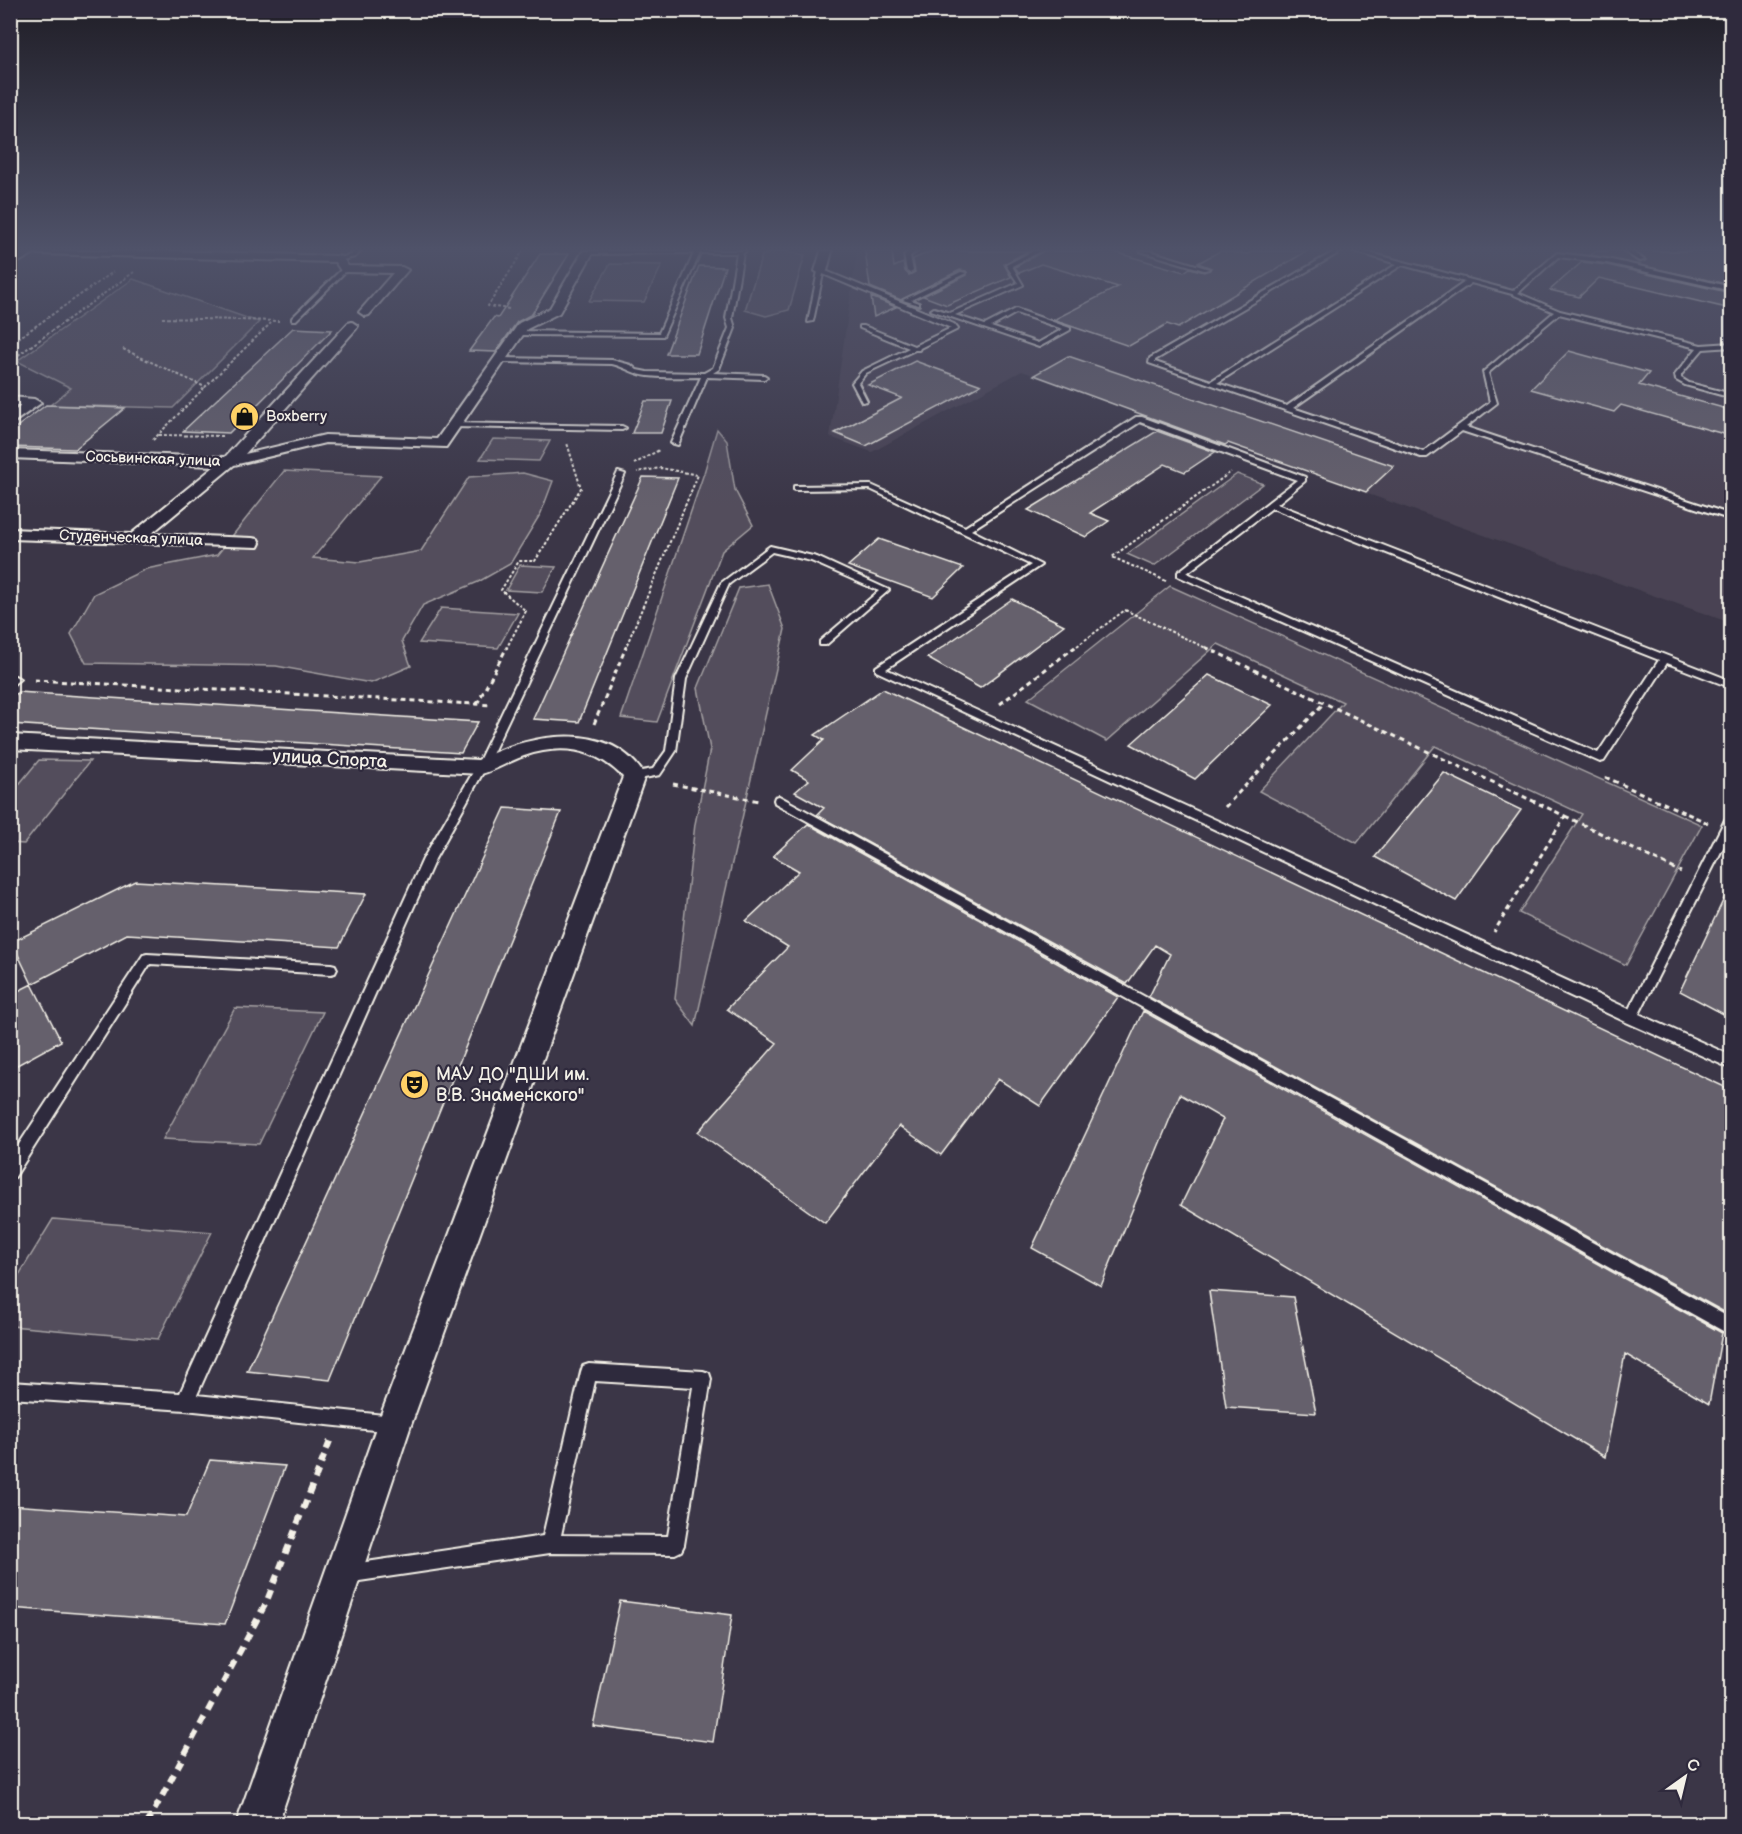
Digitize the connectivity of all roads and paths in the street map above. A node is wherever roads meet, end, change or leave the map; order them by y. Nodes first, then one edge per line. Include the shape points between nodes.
1 (45, 337) edge
2 (257, 337) edge
3 (342, 337) edge
4 (515, 337) edge
5 (729, 337) edge
6 (886, 337) edge
7 (941, 337) edge
8 (1014, 337) edge
9 (1053, 337) edge
10 (1193, 337) edge
11 (1285, 337) edge
12 (1391, 337) edge
13 (1529, 337) edge
14 (1658, 337) edge
15 (1731, 345) edge
16 (1701, 347) junction
17 (123, 349) dead end
18 (917, 349) junction
19 (499, 360) junction
20 (10, 362) edge
21 (705, 375) junction
22 (764, 377) dead end
23 (1212, 383) junction
24 (205, 387) junction
25 (1731, 396) edge
26 (10, 401) edge
27 (864, 401) dead end
28 (1288, 409) junction
29 (10, 421) edge
30 (454, 425) junction
31 (577, 428) junction
32 (622, 428) dead end
33 (1461, 428) junction
34 (158, 435) junction
35 (252, 437) junction
36 (675, 443) joint
37 (10, 454) edge
38 (133, 459) junction
39 (229, 462) junction
40 (621, 474) junction
41 (797, 488) dead end
42 (1271, 505) junction
43 (1731, 518) edge
44 (965, 531) junction
45 (10, 534) edge
46 (136, 538) junction
47 (252, 543) dead end
48 (824, 643) dead end
49 (1664, 660) junction
50 (13, 682) edge
51 (1731, 685) edge
52 (1323, 704) junction
53 (477, 705) junction
54 (509, 706) junction
55 (983, 717) junction
56 (10, 742) edge
57 (586, 745) junction
58 (481, 767) junction
59 (634, 776) junction
60 (779, 800) joint
61 (1565, 816) junction
62 (1731, 818) edge
63 (1210, 822) junction
64 (1700, 881) junction
65 (1483, 950) junction
66 (331, 969) dead end
67 (1631, 1018) junction
68 (1731, 1063) edge
69 (10, 1172) edge
70 (1731, 1328) edge
71 (10, 1390) edge
72 (185, 1402) junction
73 (338, 1419) junction
74 (394, 1425) junction
75 (550, 1544) junction
76 (342, 1575) junction
77 (147, 1824) edge
78 (256, 1824) edge

1 - 20 path
2 - 24 path
3 - 35 street
4 - 19 street, Сосьвинская улица
5 - 21 lane via 716,369
6 - 18 lane
7 - 18 lane
8 - 9 lane via 1039,345
10 - 23 lane via 1151,361
11 - 23 lane
12 - 28 lane
13 - 33 lane via 1485,374 1494,403
14 - 16 lane
15 - 16 lane
16 - 25 lane via 1678,379
17 - 24 path
18 - 27 lane via 858,377 855,383
19 - 21 lane via 612,362 647,374
19 - 30 street, Сосьвинская улица
21 - 22 lane
21 - 36 lane
23 - 28 lane
24 - 34 path
26 - 29 street via 34,404
28 - 33 lane via 1424,455
30 - 31 lane
30 - 39 street, Сосьвинская улица via 441,444 325,439
31 - 32 lane
31 - 53 path via 567,442 582,488 535,561 519,561 501,590 526,611
33 - 43 lane
34 - 35 path
34 - 38 path
35 - 39 street
36 - 40 path via 646,456
37 - 38 street, Сосьвинская улица
38 - 39 street, Сосьвинская улица
39 - 46 street
40 - 54 lane
40 - 57 path via 661,468 698,475
41 - 44 lane via 871,487
42 - 44 lane via 1302,480 1139,419
42 - 49 lane
42 - 49 lane via 1181,574 1600,758
44 - 55 lane via 1037,565 879,669
45 - 46 street, Студенческая улица
46 - 47 street, Студенческая улица
48 - 59 lane via 885,590 814,559 770,549 725,582 681,680 671,751 656,772
49 - 51 lane
50 - 53 path
52 - 55 path via 1125,610
52 - 61 path
52 - 63 path
53 - 54 path
54 - 58 lane
55 - 63 lane
56 - 58 street, улица Спорта
57 - 58 street, улица Спорта via 532,746
57 - 59 street, улица Спорта via 615,757
58 - 72 lane via 429,860
59 - 60 path via 762,802
59 - 74 street
60 - 70 lane
61 - 64 path
61 - 65 path
62 - 64 lane
63 - 65 lane
64 - 67 lane
65 - 67 lane
66 - 69 lane via 147,959
67 - 68 lane
71 - 72 lane
72 - 73 lane
73 - 74 lane
73 - 77 path via 266,1603
74 - 76 street
75 - 75 lane via 675,1545 703,1379 589,1372
75 - 76 lane
76 - 78 street

